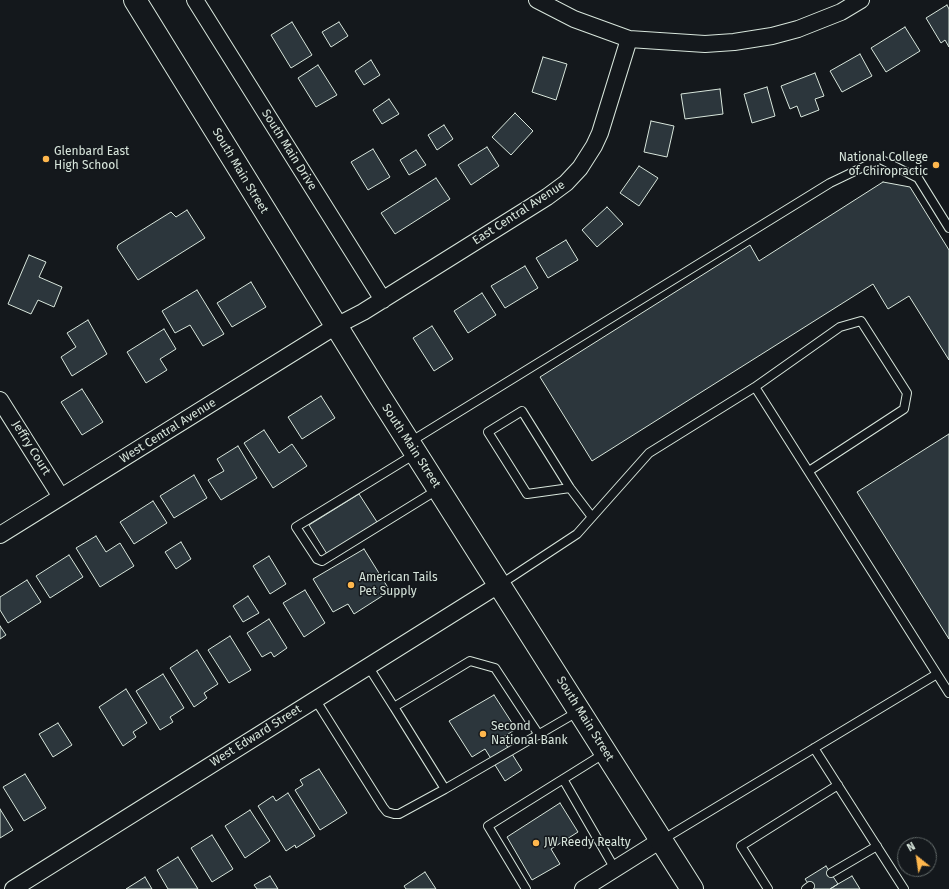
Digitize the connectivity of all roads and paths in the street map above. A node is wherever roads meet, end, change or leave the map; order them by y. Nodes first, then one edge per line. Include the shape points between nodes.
1 (135, 0) edge
2 (195, 0) edge
3 (537, 0) edge
4 (861, 0) edge
5 (629, 39) junction
6 (949, 228) edge
7 (383, 300) junction
8 (336, 326) junction
9 (755, 387) junction
10 (0, 400) edge
11 (412, 448) junction
12 (809, 471) junction
13 (570, 488) junction
14 (439, 489) junction
15 (61, 497) junction
16 (592, 517) junction
17 (0, 535) edge
18 (500, 584) junction
19 (368, 666) junction
20 (937, 674) junction
21 (949, 693) edge
22 (315, 699) junction
23 (394, 707) junction
24 (580, 711) junction
25 (539, 734) junction
26 (814, 748) junction
27 (606, 752) junction
28 (563, 780) junction
29 (838, 785) junction
30 (445, 788) junction
31 (661, 840) junction
32 (877, 846) junction
33 (615, 869) junction
34 (831, 874) dead end
35 (13, 889) edge
36 (526, 889) edge
37 (583, 889) edge
38 (692, 889) edge
39 (768, 889) edge
40 (904, 889) edge

1 - 8 main road, South Main Street
2 - 7 street, South Main Drive
3 - 5 street via 574,19
4 - 5 street via 840,12 798,29 772,36 734,42 683,44
5 - 7 street, East Central Avenue via 600,133 575,173 547,197
6 - 11 lane via 918,178 880,159 830,183
7 - 8 street, East Central Avenue
8 - 11 main road, South Main Street
8 - 15 street, West Central Avenue
9 - 12 lane
9 - 12 lane via 840,327 861,321 907,393 904,409
9 - 16 lane via 650,453
10 - 15 street, Jeffry Court
11 - 14 main road, South Main Street
11 - 14 lane via 296,527 316,559 322,561
12 - 20 lane
13 - 13 lane via 522,411 488,432 527,494
13 - 16 lane
14 - 18 main road, South Main Street
15 - 17 street, West Central Avenue
16 - 18 lane via 565,543
18 - 19 street, West Edward Street
18 - 24 main road, South Main Street
19 - 22 street, West Edward Street
19 - 23 lane
20 - 21 lane
20 - 26 lane
22 - 30 lane via 387,812 399,814
22 - 35 street, West Edward Street
23 - 25 lane via 470,661 495,668
23 - 30 lane
24 - 25 lane
24 - 27 main road, South Main Street
25 - 30 lane
26 - 29 lane
26 - 31 lane
27 - 28 lane
27 - 31 main road, South Main Street
28 - 33 lane
28 - 36 lane via 488,826
29 - 32 lane
29 - 39 lane via 741,846
31 - 33 street
31 - 38 main road, South Main Street
32 - 34 lane
32 - 40 lane
33 - 37 street

